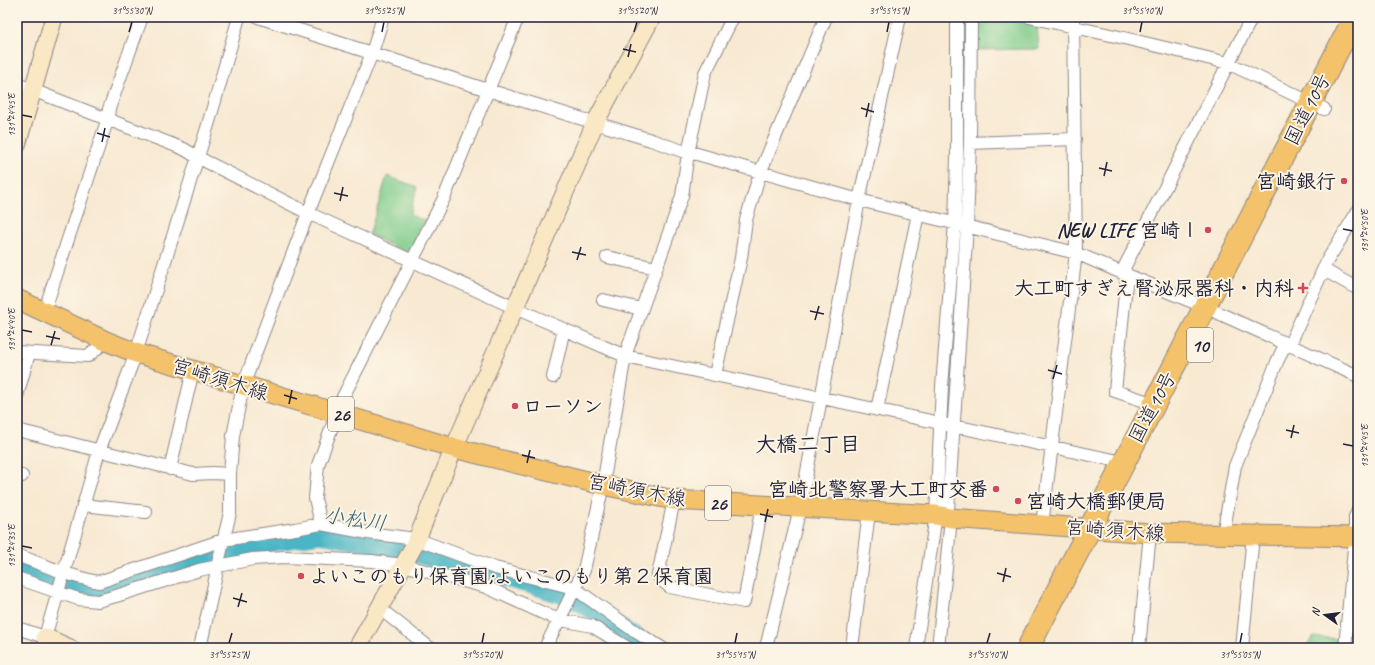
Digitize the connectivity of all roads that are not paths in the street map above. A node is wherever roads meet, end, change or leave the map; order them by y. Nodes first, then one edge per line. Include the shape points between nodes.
1 (54, 17) edge
2 (142, 17) edge
3 (239, 17) edge
4 (258, 17) edge
5 (383, 17) edge
6 (518, 17) edge
7 (652, 17) edge
8 (733, 17) edge
9 (826, 17) edge
10 (900, 17) edge
11 (957, 17) edge
12 (971, 17) edge
13 (1029, 17) edge
14 (1252, 17) edge
15 (1355, 17) edge
16 (1073, 22) edge
17 (1358, 45) edge
18 (372, 53) junction
19 (1228, 63) junction
20 (17, 84) edge
21 (33, 90) junction
22 (488, 90) junction
23 (1317, 106) junction
24 (108, 118) junction
25 (595, 123) junction
26 (1075, 139) junction
27 (970, 143) junction
28 (17, 145) edge
29 (688, 153) junction
30 (197, 157) junction
31 (760, 173) junction
32 (860, 200) junction
33 (1358, 211) edge
34 (308, 213) junction
35 (918, 214) junction
36 (955, 223) junction
37 (967, 226) junction
38 (1076, 253) junction
39 (607, 257) dead end
40 (412, 261) junction
41 (656, 268) junction
42 (1324, 270) junction
43 (1127, 276) junction
44 (1358, 289) edge
45 (17, 299) edge
46 (603, 300) dead end
47 (515, 308) junction
48 (641, 309) junction
49 (1211, 310) junction
50 (44, 312) junction
51 (564, 329) junction
52 (106, 341) junction
53 (1290, 344) junction
54 (23, 352) edge
55 (136, 353) junction
56 (624, 356) junction
57 (193, 370) junction
58 (715, 375) junction
59 (1358, 376) edge
60 (552, 377) dead end
61 (243, 386) junction
62 (17, 396) edge
63 (820, 399) junction
64 (1154, 404) junction
65 (877, 410) junction
66 (337, 413) junction
67 (940, 424) junction
68 (954, 426) junction
69 (17, 430) edge
70 (1052, 447) junction
71 (454, 448) junction
72 (99, 451) junction
73 (1123, 462) junction
74 (170, 469) junction
75 (230, 474) junction
76 (603, 485) junction
77 (674, 500) junction
78 (83, 505) junction
79 (762, 506) junction
80 (800, 508) junction
81 (1358, 511) edge
82 (146, 512) dead end
83 (869, 512) junction
84 (944, 516) junction
85 (321, 524) junction
86 (1042, 525) junction
87 (1097, 530) junction
88 (1150, 533) junction
89 (1223, 535) junction
90 (1253, 536) junction
91 (1357, 537) edge
92 (223, 540) junction
93 (415, 542) junction
94 (17, 555) edge
95 (404, 562) junction
96 (218, 564) junction
97 (63, 573) junction
98 (17, 578) edge
99 (574, 588) junction
100 (57, 592) junction
101 (379, 608) junction
102 (559, 620) junction
103 (17, 628) edge
104 (45, 637) junction
105 (70, 648) edge
106 (200, 648) edge
107 (357, 648) edge
108 (430, 648) edge
109 (545, 648) edge
110 (628, 648) edge
111 (662, 648) edge
112 (766, 648) edge
113 (852, 648) edge
114 (916, 648) edge
115 (938, 648) edge
116 (1028, 648) edge
117 (1044, 648) edge
118 (1138, 648) edge
119 (1242, 648) edge
120 (1345, 648) edge

1 - 21 street
2 - 24 street
3 - 30 street
4 - 18 street
5 - 18 street
6 - 22 street
7 - 25 street
8 - 29 street via 705,73
9 - 31 street
10 - 32 street
11 - 36 street
12 - 27 street
13 - 16 street
14 - 19 street
15 - 23 highway, 国道10号 / 10
16 - 19 street via 1124,38
16 - 26 street
17 - 23 highway, 国道10号 / 10
18 - 22 street
18 - 34 street
19 - 23 street
19 - 43 street via 1129,254 1124,268
20 - 21 street
21 - 24 street
21 - 28 street
22 - 25 street
22 - 40 street via 447,192
23 - 49 highway, 国道10号 / 10
24 - 30 street via 184,149
24 - 50 street
25 - 29 street
25 - 47 street
26 - 27 street
26 - 38 street
27 - 37 street
29 - 31 street
29 - 41 street via 682,196
30 - 34 street
30 - 55 street
31 - 32 street
31 - 58 street via 746,220 741,258
32 - 35 street
32 - 63 street
33 - 42 street
34 - 40 street
34 - 61 street
35 - 36 street
35 - 65 street
36 - 37 street
36 - 67 street
37 - 38 street
37 - 68 street
38 - 43 street
38 - 70 street
39 - 41 street
40 - 47 street
40 - 66 street
41 - 48 street
42 - 44 street
42 - 53 street
43 - 49 street
43 - 64 street via 1115,391
45 - 50 main road, 宮崎須木線 / 26
46 - 48 street
47 - 51 street
47 - 71 street
48 - 56 street
49 - 53 street
49 - 64 highway, 国道10号 / 10
49 - 87 highway, 国道10号 / 10
50 - 52 main road, 宮崎須木線 / 26
51 - 56 street
51 - 60 street
52 - 54 street via 88,356
52 - 55 main road, 宮崎須木線 / 26
53 - 59 street
53 - 89 street via 1280,356 1236,466
54 - 62 street
55 - 57 main road, 宮崎須木線 / 26
55 - 72 street
56 - 58 street
56 - 76 street
57 - 61 main road, 宮崎須木線 / 26
57 - 74 street
58 - 63 street
61 - 66 main road, 宮崎須木線 / 26
61 - 75 street via 233,436
63 - 65 street
63 - 80 street
64 - 73 highway, 国道10号 / 10
65 - 67 street
66 - 71 main road, 宮崎須木線 / 26
66 - 85 street via 318,465 315,498
67 - 68 street
67 - 84 street
68 - 70 street
68 - 84 street via 948,510
69 - 72 street
70 - 73 street
70 - 86 street
71 - 76 main road, 宮崎須木線 / 26
71 - 93 street
72 - 74 street
72 - 78 street
73 - 87 highway, 国道10号 / 10
74 - 75 street via 193,474
75 - 92 street via 230,513
76 - 77 main road, 宮崎須木線 / 26
76 - 99 street via 584,570
77 - 79 main road, 宮崎須木線 / 26
77 - 79 street via 658,575 661,580 670,587 744,602
78 - 82 street
78 - 97 street
79 - 80 main road, 宮崎須木線 / 26
80 - 83 main road, 宮崎須木線 / 26
80 - 112 street
81 - 91 street via 1355,517
83 - 84 main road, 宮崎須木線 / 26
83 - 113 street
84 - 86 main road, 宮崎須木線 / 26
84 - 114 street
84 - 115 street
85 - 92 street
85 - 93 street
86 - 87 main road, 宮崎須木線 / 26
87 - 88 main road, 宮崎須木線 / 26
87 - 116 highway, 国道10号 / 10
87 - 117 highway, 国道10号 / 10
88 - 89 main road, 宮崎須木線 / 26
88 - 118 street
89 - 90 main road, 宮崎須木線 / 26
90 - 91 main road, 宮崎須木線 / 26
90 - 119 street
91 - 120 street
92 - 96 street
92 - 97 street via 99,582
93 - 95 street
93 - 99 street via 495,568
94 - 97 street
95 - 96 street via 285,557 253,558
95 - 101 street
95 - 102 street via 486,587
96 - 100 street via 98,600 78,599
96 - 106 street
97 - 100 street
98 - 100 street
99 - 102 street
99 - 111 street
100 - 104 street
101 - 107 street
101 - 108 street
102 - 109 street
102 - 110 street via 592,626
103 - 104 street
104 - 105 street

